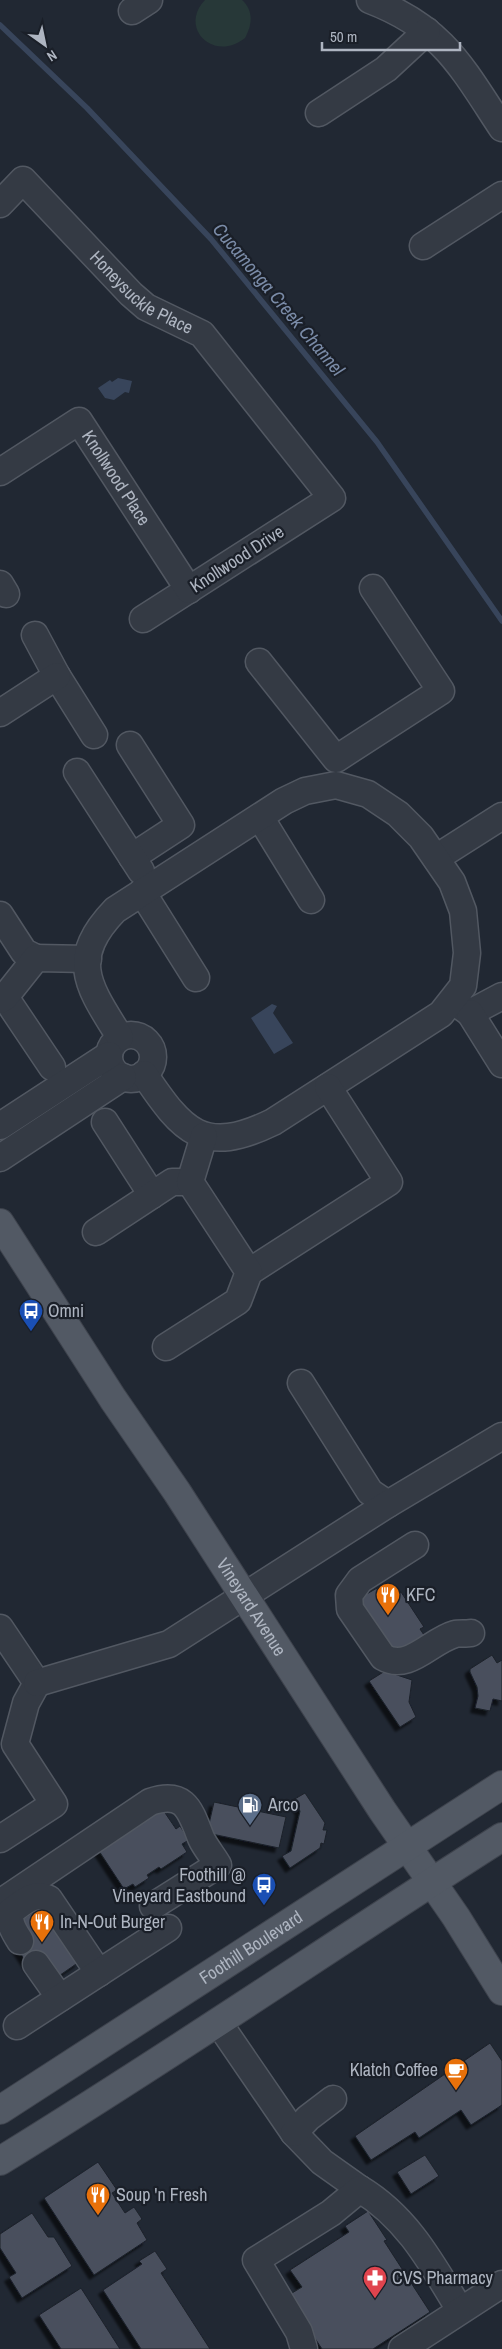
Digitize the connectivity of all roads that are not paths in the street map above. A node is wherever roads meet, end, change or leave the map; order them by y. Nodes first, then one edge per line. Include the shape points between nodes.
1 (370, 0) edge
2 (427, 31) junction
3 (319, 113) dead end
4 (502, 128) edge
5 (502, 194) edge
6 (0, 204) edge
7 (423, 246) dead end
8 (0, 472) edge
9 (332, 498) joint
10 (373, 588) dead end
11 (189, 590) junction
12 (143, 619) dead end
13 (35, 634) dead end
14 (259, 662) dead end
15 (57, 676) junction
16 (0, 713) edge
17 (94, 735) dead end
18 (130, 745) dead end
19 (336, 759) junction
20 (77, 772) dead end
21 (336, 785) junction
22 (502, 816) edge
23 (260, 817) junction
24 (132, 857) junction
25 (436, 858) junction
26 (146, 889) junction
27 (311, 900) dead end
28 (0, 915) edge
29 (36, 958) junction
30 (88, 959) junction
31 (196, 978) dead end
32 (502, 996) edge
33 (3, 999) edge
34 (461, 1007) junction
35 (115, 1046) junction
36 (502, 1064) edge
37 (52, 1067) dead end
38 (134, 1076) junction
39 (328, 1087) junction
40 (105, 1122) dead end
41 (0, 1126) edge
42 (204, 1136) junction
43 (0, 1158) edge
44 (190, 1182) junction
45 (152, 1195) junction
46 (0, 1223) edge
47 (96, 1232) dead end
48 (249, 1272) junction
49 (166, 1347) dead end
50 (300, 1383) dead end
51 (502, 1436) edge
52 (388, 1504) junction
53 (414, 1545) dead end
54 (244, 1596) junction
55 (0, 1628) edge
56 (471, 1633) dead end
57 (37, 1683) junction
58 (502, 1784) edge
59 (502, 1838) edge
60 (0, 1839) edge
61 (406, 1846) junction
62 (432, 1882) junction
63 (0, 1903) edge
64 (154, 1906) dead end
65 (168, 1928) dead end
66 (20, 1942) dead end
67 (36, 1964) dead end
68 (99, 1973) junction
69 (502, 1990) edge
70 (60, 1998) junction
71 (218, 2022) junction
72 (17, 2026) dead end
73 (333, 2099) dead end
74 (0, 2110) edge
75 (294, 2133) junction
76 (0, 2160) edge
77 (360, 2189) junction
78 (501, 2286) edge
79 (460, 2310) junction
80 (304, 2349) edge
81 (402, 2349) edge

1 - 2 street via 392,9
2 - 3 street via 386,69
2 - 4 street via 460,63
5 - 7 street
6 - 9 street, Honeysuckle Place via 23,180 146,307 202,334
8 - 11 street, Knollwood Place via 79,421
9 - 11 street, Knollwood Drive
10 - 19 street via 441,691
11 - 12 street, Knollwood Drive
13 - 15 street
14 - 19 street
15 - 16 street
15 - 17 street
18 - 24 street via 181,825
19 - 21 street
20 - 24 street
21 - 23 street via 304,791
21 - 25 street via 368,794 398,814
22 - 25 street
23 - 26 street
23 - 27 street
24 - 26 street
25 - 34 street via 452,882 464,920 467,953
26 - 30 street via 115,910 102,924 90,943
26 - 31 street
28 - 29 street via 24,952
29 - 30 street
29 - 33 street
30 - 35 street via 87,974
32 - 34 street
33 - 37 street
34 - 36 street
34 - 39 street via 441,1014
35 - 38 street via 114,1071
35 - 38 street via 127,1035 140,1036 150,1045 152,1064
35 - 41 street
38 - 42 street via 184,1125
38 - 43 street
39 - 42 street via 249,1134 222,1139
39 - 48 street via 389,1182
40 - 45 street
42 - 44 street
44 - 45 street via 172,1182
44 - 48 street
45 - 47 street
46 - 54 main road, Vineyard Avenue
48 - 49 street via 238,1301
50 - 52 street via 370,1492
51 - 52 street
52 - 54 street
53 - 56 street via 360,1580 349,1595 350,1609 383,1657 390,1661 406,1660 454,1634
54 - 57 street via 169,1644
54 - 61 main road, Vineyard Avenue
55 - 57 street
57 - 60 street via 26,1703 15,1744 54,1804
58 - 61 main road, Foothill Boulevard
59 - 62 main road
61 - 62 main road, Vineyard Avenue
61 - 74 main road, Foothill Boulevard
62 - 69 main road, Vineyard Avenue
62 - 71 main road
63 - 64 street via 150,1802 164,1797 185,1804 218,1865
65 - 68 street
66 - 68 street via 12,1929 11,1911 41,1894 49,1899
67 - 70 street
68 - 70 street
70 - 72 street
71 - 75 street
71 - 76 main road
73 - 75 street
75 - 77 street via 322,2162
77 - 79 street via 395,2214 410,2232
77 - 80 street via 332,2213 256,2260 299,2332
78 - 79 street
79 - 81 street

